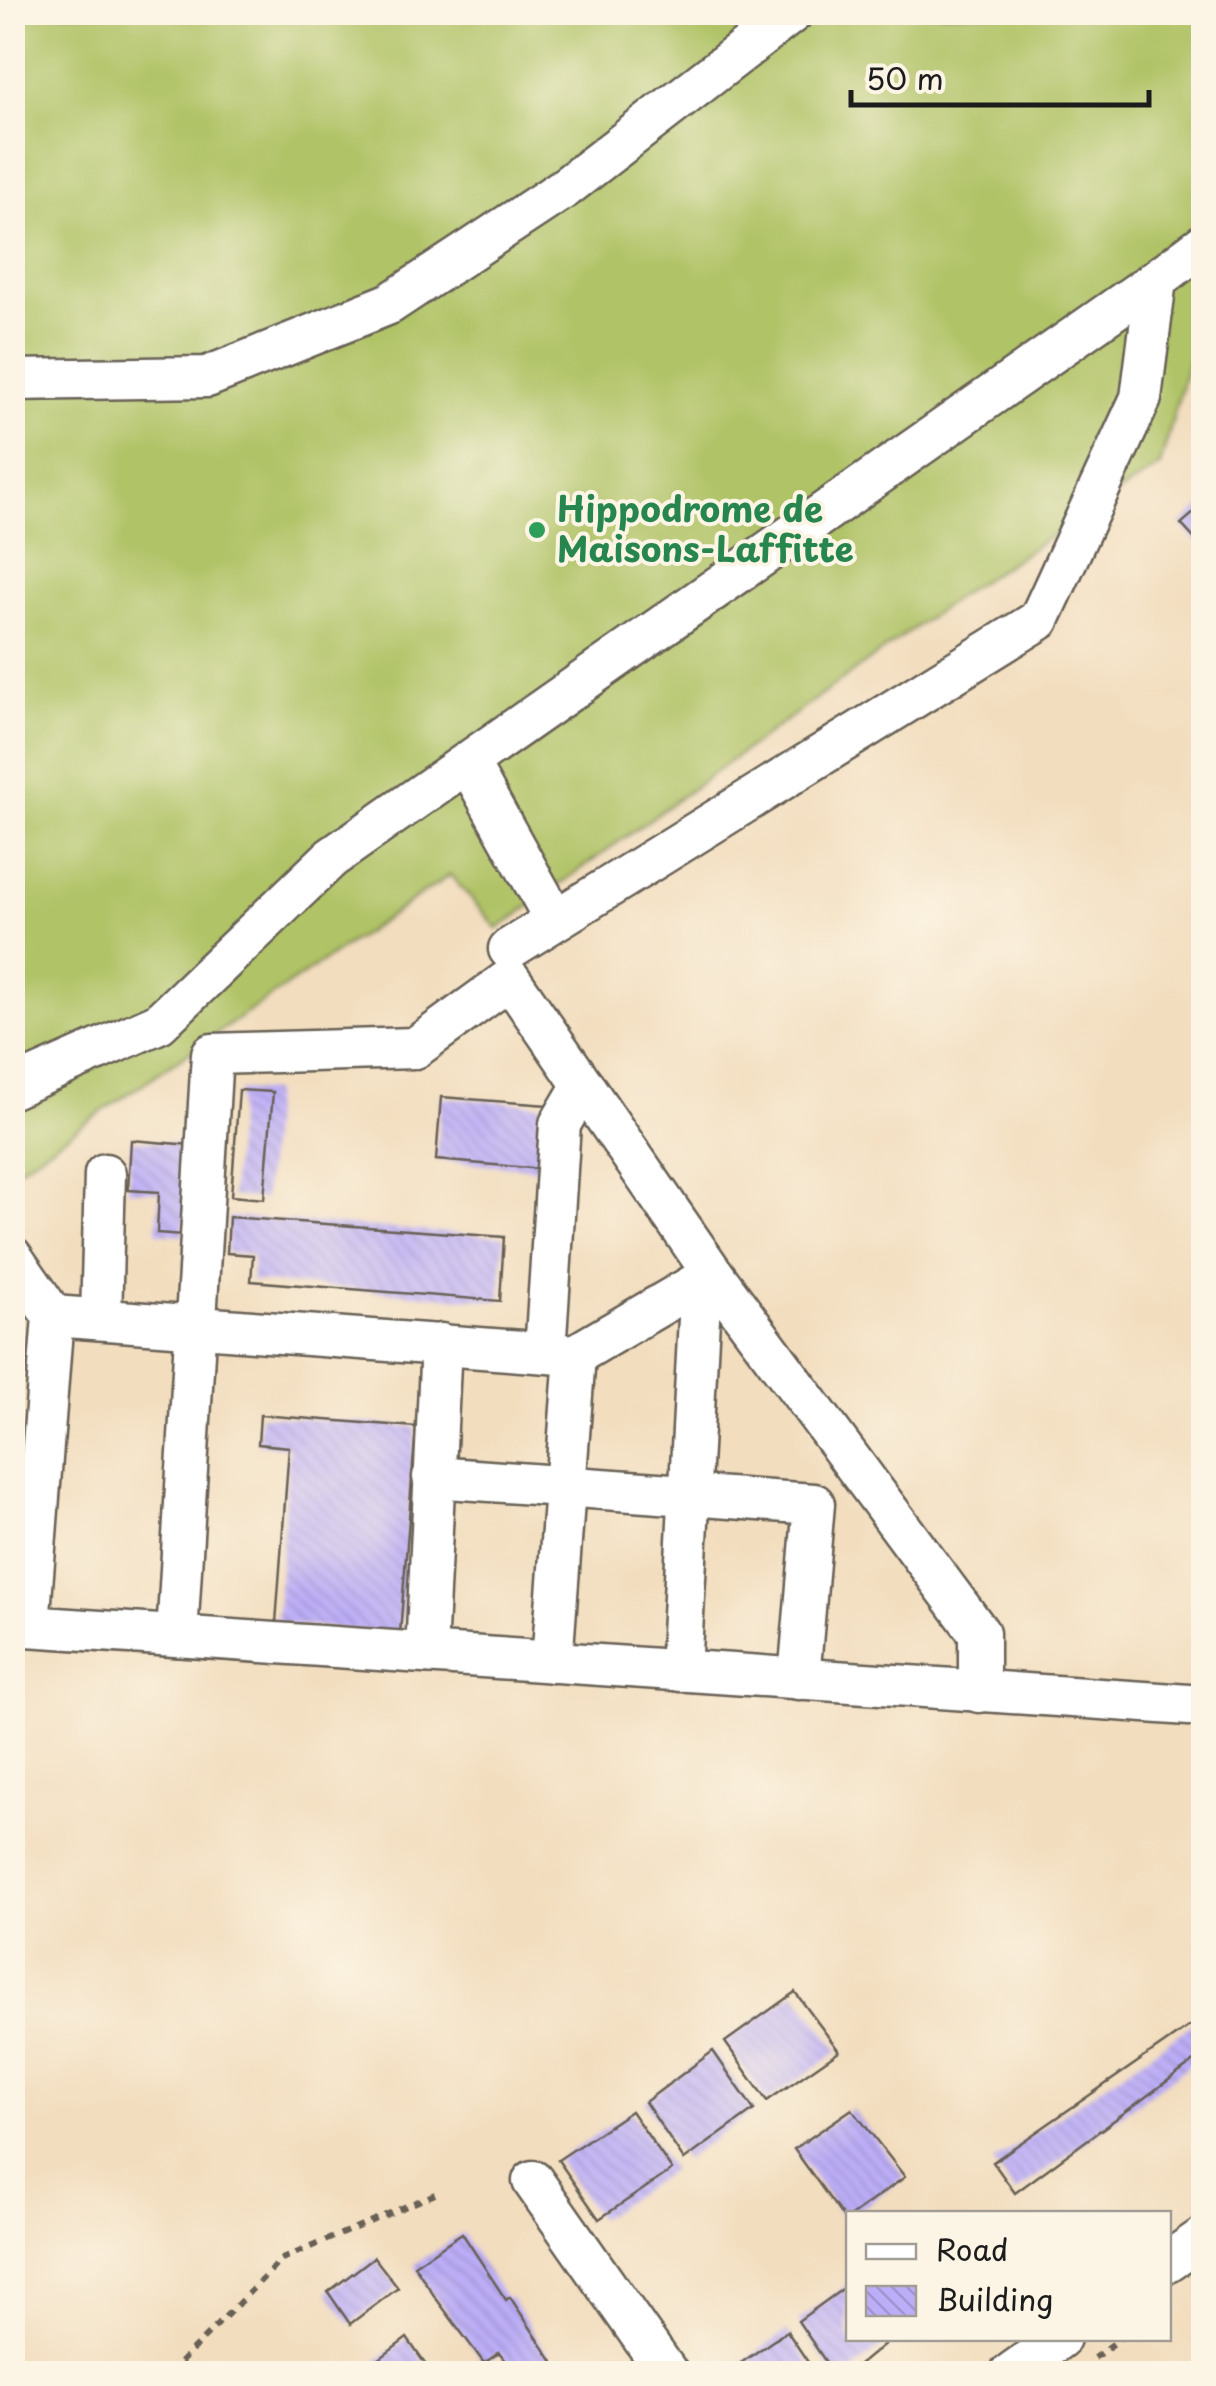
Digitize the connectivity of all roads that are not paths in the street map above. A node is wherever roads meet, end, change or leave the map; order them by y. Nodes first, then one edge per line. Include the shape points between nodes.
1 (793, 12) edge
2 (1204, 244) edge
3 (1156, 280) junction
4 (12, 380) edge
5 (468, 763) junction
6 (554, 920) junction
7 (509, 949) dead end
8 (583, 1085) junction
9 (12, 1088) edge
10 (105, 1174) dead end
11 (12, 1257) edge
12 (707, 1278) junction
13 (53, 1316) junction
14 (101, 1318) junction
15 (196, 1325) junction
16 (441, 1344) junction
17 (560, 1353) junction
18 (27, 1446) edge
19 (857, 1468) junction
20 (433, 1478) junction
21 (564, 1487) junction
22 (688, 1496) junction
23 (814, 1504) junction
24 (21, 1626) edge
25 (177, 1636) junction
26 (426, 1654) junction
27 (552, 1662) junction
28 (680, 1671) junction
29 (799, 1679) junction
30 (978, 1692) junction
31 (1204, 1706) edge
32 (533, 2181) dead end
33 (1204, 2237) edge
34 (1171, 2260) edge
35 (1056, 2341) edge
36 (668, 2374) edge
37 (1010, 2374) edge

1 - 4 street via 566,188 389,304 208,377
2 - 3 street
3 - 5 street
3 - 6 street via 1141,398 1039,620
5 - 6 street
5 - 9 street via 331,858 159,1023
6 - 7 street
8 - 12 street
8 - 15 street via 510,978 415,1048 212,1054
8 - 17 street via 560,1124
10 - 14 street
11 - 13 street
12 - 17 street
12 - 19 street
12 - 22 street
13 - 14 street
13 - 18 street
14 - 15 street
15 - 16 street
15 - 25 street
16 - 17 street
16 - 20 street
17 - 21 street
18 - 24 street
19 - 23 street
19 - 30 street via 979,1634
20 - 21 street
20 - 26 street
21 - 22 street
21 - 27 street
22 - 23 street
22 - 28 street
23 - 29 street
24 - 25 street
25 - 26 street
26 - 27 street
27 - 28 street
28 - 29 street
29 - 30 street
30 - 31 street
32 - 36 street
33 - 34 street
35 - 37 street

